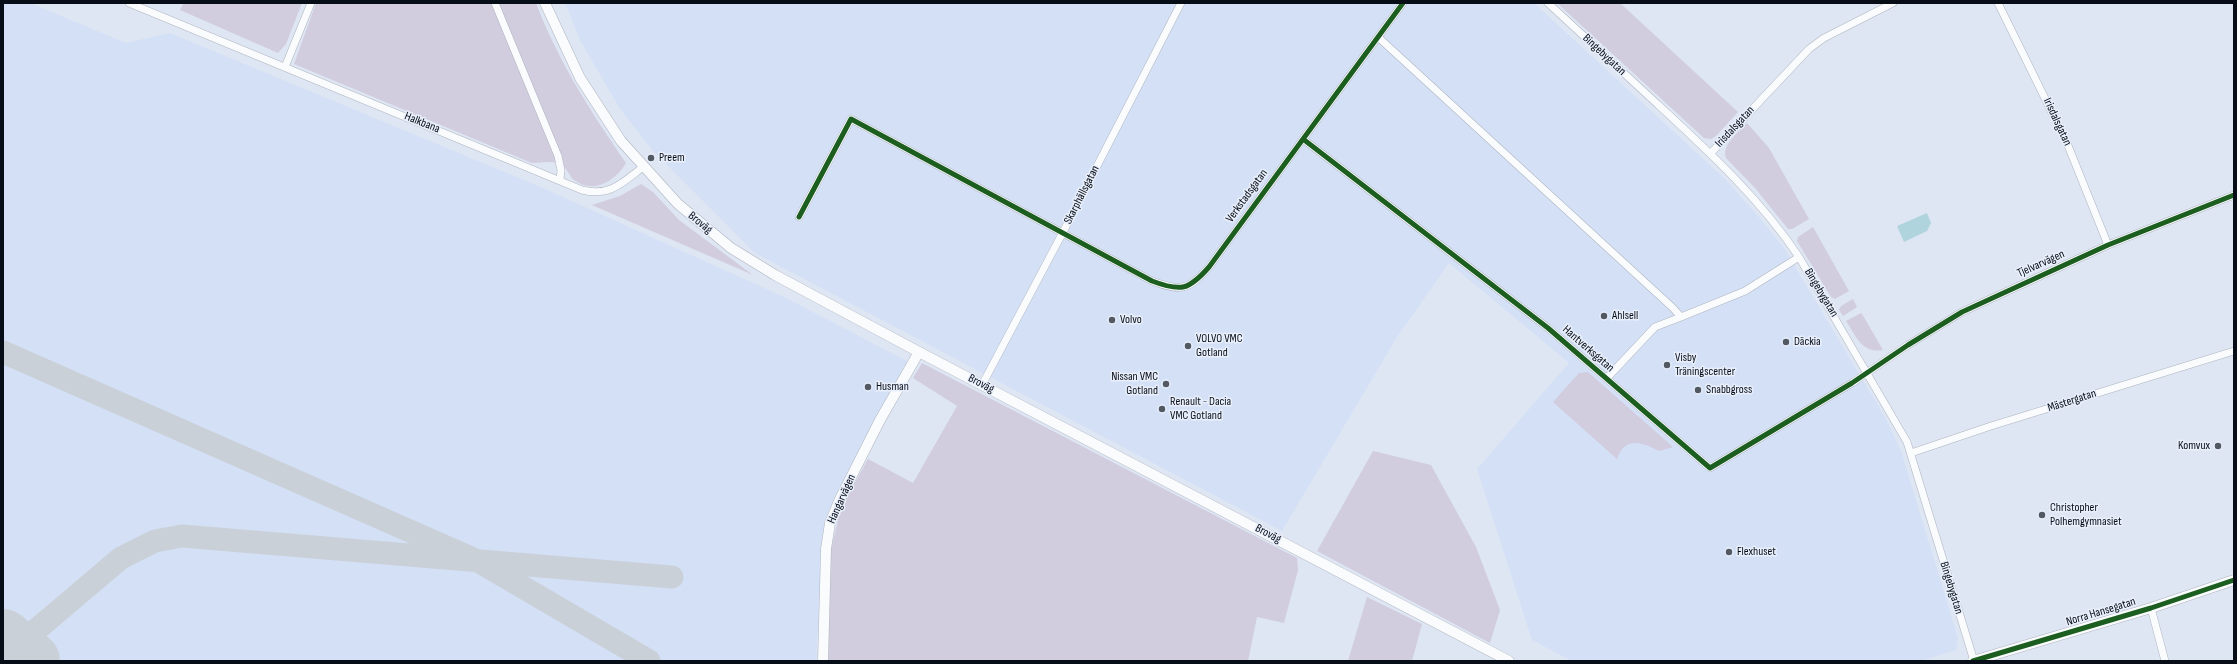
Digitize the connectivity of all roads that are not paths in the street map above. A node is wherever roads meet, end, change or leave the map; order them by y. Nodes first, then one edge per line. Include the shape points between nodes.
1 (129, 3) edge
2 (311, 3) edge
3 (495, 3) edge
4 (545, 3) edge
5 (1180, 3) edge
6 (1402, 3) edge
7 (1548, 3) edge
8 (1892, 3) edge
9 (1998, 3) edge
10 (1378, 37) junction
11 (285, 67) junction
12 (1303, 139) junction
13 (1711, 153) junction
14 (643, 167) junction
15 (560, 180) junction
16 (2234, 195) edge
17 (799, 217) dead end
18 (1062, 234) junction
19 (2108, 245) junction
20 (1799, 257) junction
21 (1681, 317) junction
22 (2234, 351) edge
23 (919, 352) junction
24 (1868, 373) junction
25 (1607, 378) junction
26 (982, 385) junction
27 (1911, 453) junction
28 (2234, 580) edge
29 (2151, 608) junction
30 (823, 661) edge
31 (1508, 661) edge
32 (1974, 661) edge
33 (2165, 661) edge

1 - 11 street, Halkbana
2 - 11 street
3 - 15 street via 558,156
4 - 14 main road, Broväg via 560,38 594,101
5 - 18 street, Skarphällsgatan
6 - 10 street, Verkstadsgatan
7 - 13 street, Bingebygatan
8 - 13 street, Irisdalsgatan via 1824,38 1809,49
9 - 19 street, Irisdalsgatan via 2067,143
10 - 12 street, Verkstadsgatan
10 - 21 street
11 - 15 street, Halkbana
12 - 18 street, Verkstadsgatan via 1209,267 1192,285 1170,288 1157,283
12 - 25 street, Hantverksgatan via 1537,319
13 - 20 street, Bingebygatan via 1770,217
14 - 15 street, Halkbana via 618,186 600,193 582,190
14 - 23 main road, Broväg via 693,218 754,263
16 - 19 street, Tjelvarvägen
17 - 18 street, Verkstadsgatan via 852,119
18 - 26 street, Skarphällsgatan
19 - 24 street, Tjelvarvägen via 1962,312
20 - 21 street via 1744,291
20 - 24 street, Bingebygatan
21 - 25 street via 1655,327
22 - 27 street, Mästergatan
23 - 26 main road, Broväg
23 - 30 main road, Hangarvägen via 880,420 830,523 826,549
24 - 25 street, Hantverksgatan via 1710,468
24 - 27 street, Bingebygatan
26 - 31 main road, Broväg
27 - 32 street, Bingebygatan
28 - 29 main road, Norra Hansegatan
29 - 32 main road, Norra Hansegatan
29 - 33 street

